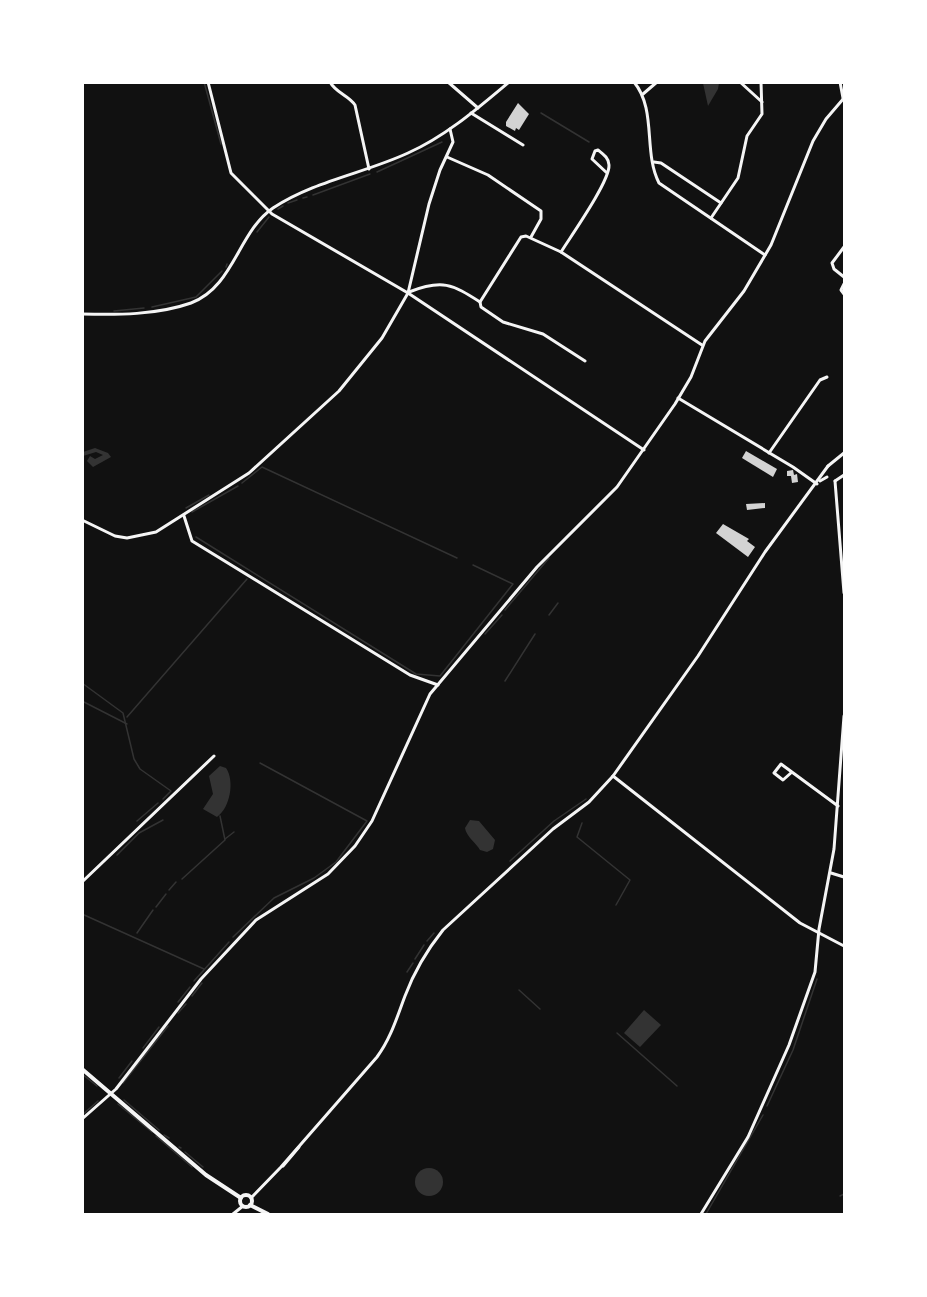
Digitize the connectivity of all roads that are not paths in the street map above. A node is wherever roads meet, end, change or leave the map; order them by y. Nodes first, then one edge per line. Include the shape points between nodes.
1 (208, 82) edge
2 (330, 82) edge
3 (448, 82) edge
4 (509, 82) edge
5 (634, 82) edge
6 (657, 82) edge
7 (740, 82) edge
8 (760, 82) edge
9 (840, 82) edge
10 (644, 94) junction
11 (844, 99) edge
12 (762, 102) junction
13 (478, 108) junction
14 (471, 113) junction
15 (450, 129) junction
16 (523, 145) dead end
17 (447, 157) junction
18 (654, 162) junction
19 (369, 169) junction
20 (607, 173) junction
21 (721, 203) junction
22 (269, 211) junction
23 (711, 219) junction
24 (531, 237) junction
25 (844, 246) edge
26 (561, 252) junction
27 (765, 255) junction
28 (844, 278) edge
29 (844, 284) edge
30 (408, 293) junction
31 (844, 294) edge
32 (480, 302) junction
33 (82, 314) edge
34 (702, 345) junction
35 (585, 361) dead end
36 (827, 377) dead end
37 (678, 398) junction
38 (644, 450) junction
39 (769, 453) junction
40 (844, 453) edge
41 (842, 459) edge
42 (828, 466) junction
43 (844, 475) edge
44 (827, 477) junction
45 (835, 481) junction
46 (817, 484) junction
47 (184, 516) junction
48 (82, 520) edge
49 (843, 569) edge
50 (844, 593) edge
51 (438, 685) junction
52 (844, 716) edge
53 (214, 756) dead end
54 (792, 772) junction
55 (613, 776) junction
56 (838, 806) junction
57 (831, 873) junction
58 (844, 877) edge
59 (82, 882) edge
60 (819, 935) junction
61 (844, 946) edge
62 (82, 1069) edge
63 (111, 1094) junction
64 (82, 1119) edge
65 (241, 1198) junction
66 (251, 1198) junction
67 (250, 1205) junction
68 (243, 1206) junction
69 (233, 1215) edge
70 (268, 1215) edge
71 (701, 1215) edge

1 - 22 street via 231,173
2 - 19 street via 355,105
3 - 13 street
4 - 13 street
5 - 10 street
6 - 10 street
7 - 12 street
8 - 12 street
9 - 11 street
10 - 18 street
11 - 27 street via 813,141
12 - 21 street via 761,116 745,140 740,174
13 - 14 street
14 - 15 street
14 - 16 street
15 - 17 street via 453,142
15 - 19 street via 410,153
17 - 24 street via 489,175 541,211
17 - 30 street via 429,204
18 - 21 street
18 - 23 street via 662,185
19 - 22 street via 306,191
20 - 20 street via 606,157 595,151 592,159
20 - 26 street
21 - 23 street
22 - 30 street
22 - 33 street via 207,295 190,303 139,313
23 - 27 street
24 - 26 street
24 - 32 street via 521,237
25 - 28 street via 832,263
26 - 34 street
27 - 34 street via 734,305
29 - 31 street
30 - 32 street via 433,284 451,285
30 - 38 street
30 - 47 street via 382,338 339,391 271,454
32 - 35 street via 481,307 503,322 543,334
34 - 37 street via 691,377
36 - 39 street via 819,380
37 - 38 street
37 - 39 street
38 - 51 street via 616,487 537,567
39 - 46 street
40 - 41 street
41 - 42 street via 834,459
42 - 44 street
42 - 46 street
43 - 45 street
44 - 45 street
44 - 46 street
45 - 49 street
46 - 55 street via 765,552
47 - 48 street via 156,532 136,537 115,536
47 - 51 street via 192,541 410,675
49 - 50 street
51 - 63 street via 418,717 372,821 348,854 328,874 261,916 235,941
52 - 56 street
53 - 59 street
54 - 54 street via 781,764 774,773 783,780
54 - 56 street
55 - 60 street
55 - 66 street via 589,802 553,829 443,930 411,981 384,1048
56 - 57 street
57 - 58 street
57 - 60 street
60 - 61 street
60 - 71 street via 815,972 779,1069 748,1137
62 - 63 street
63 - 64 street
63 - 65 street via 206,1175
65 - 66 street
65 - 68 street
66 - 67 street
67 - 68 street
67 - 70 street
68 - 69 street

